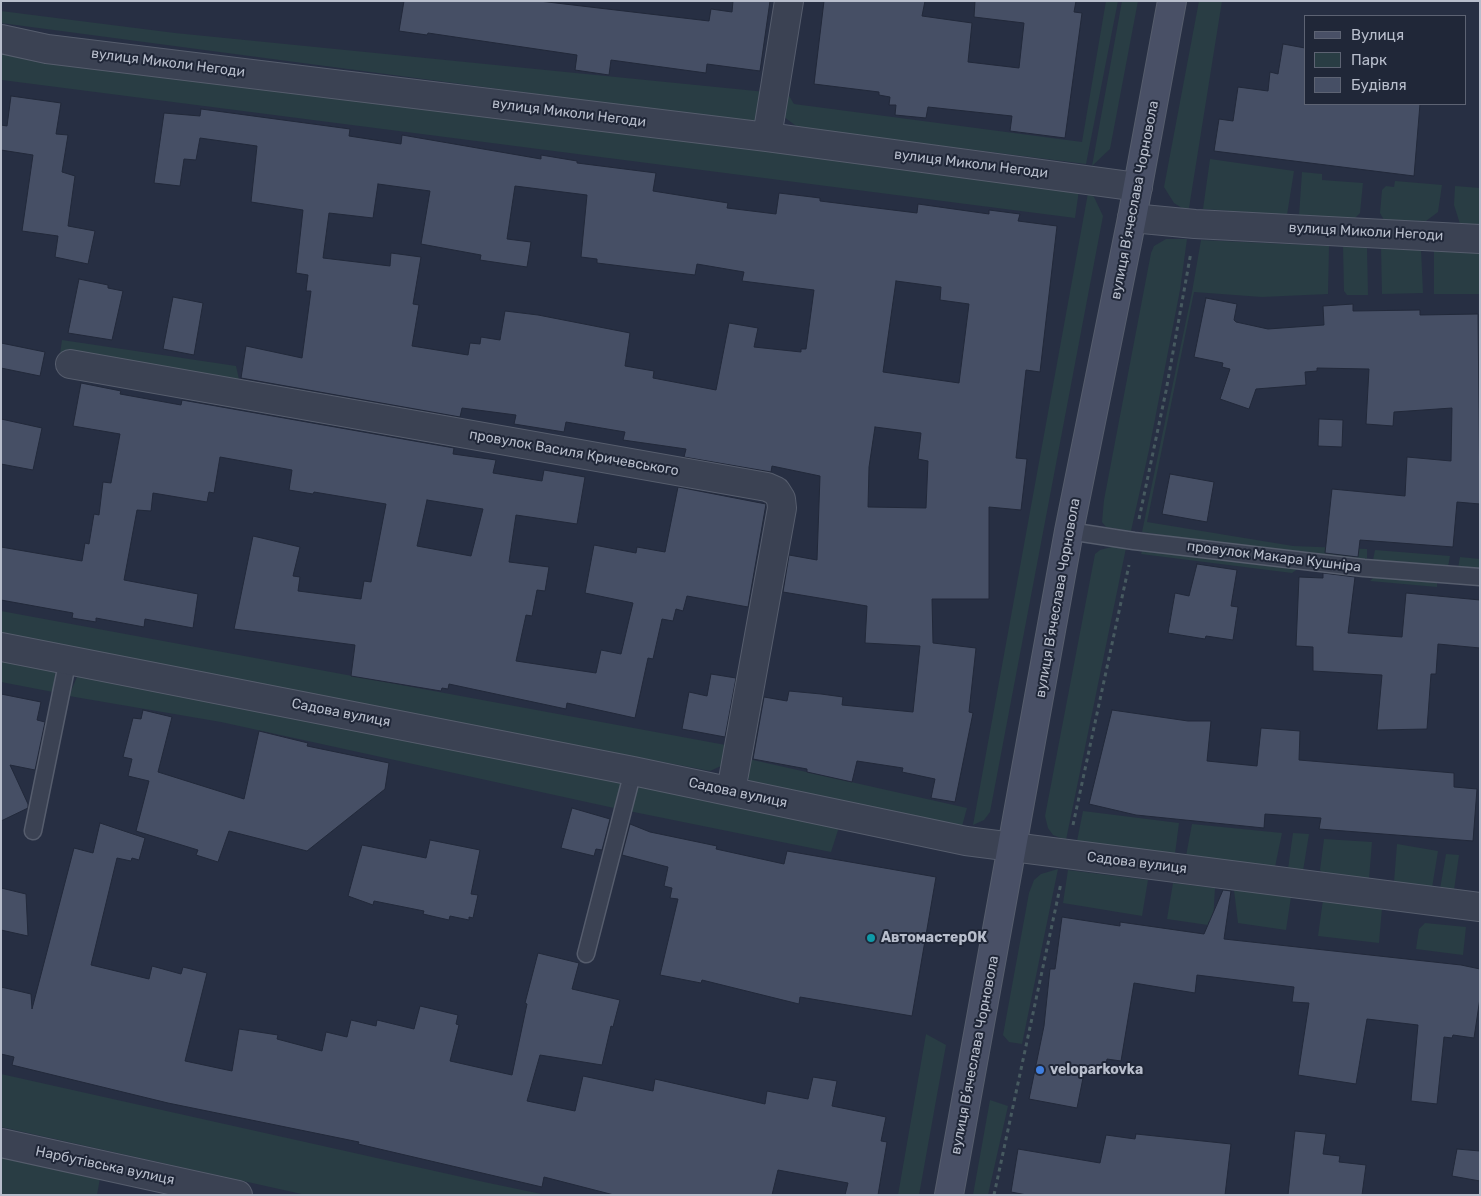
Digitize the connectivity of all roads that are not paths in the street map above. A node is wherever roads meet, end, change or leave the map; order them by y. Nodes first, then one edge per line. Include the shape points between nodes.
1 (788, 1) edge
2 (1172, 1) edge
3 (1, 39) edge
4 (767, 137) junction
5 (1138, 187) junction
6 (1132, 218) junction
7 (1480, 238) edge
8 (70, 364) dead end
9 (1070, 531) junction
10 (1480, 577) edge
11 (1, 647) edge
12 (68, 659) junction
13 (634, 771) junction
14 (730, 791) junction
15 (33, 832) dead end
16 (1014, 847) junction
17 (1480, 906) edge
18 (586, 954) dead end
19 (1, 1143) edge
20 (238, 1195) edge
21 (949, 1195) edge

1 - 4 street
2 - 5 main road, вулиця Вʼячеслава Чорновола
3 - 4 street, вулиця Миколи Негоди via 47,48
4 - 5 street, вулиця Миколи Негоди
5 - 6 main road, вулиця Вʼячеслава Чорновола
6 - 7 street, вулиця Миколи Негоди
6 - 9 main road, вулиця Вʼячеслава Чорновола
8 - 14 street, провулок Василя Кричевського via 776,491 782,508
9 - 10 lane, провулок Макара Кушніра via 1364,568
9 - 16 main road, вулиця Вʼячеслава Чорновола
11 - 12 street, Садова вулиця
12 - 13 street, Садова вулиця
12 - 15 lane
13 - 14 street, Садова вулиця
13 - 18 lane
14 - 16 street, Садова вулиця via 966,841
16 - 17 street, Садова вулиця
16 - 21 main road, вулиця Вʼячеслава Чорновола
19 - 20 street, Нарбутівська вулиця

